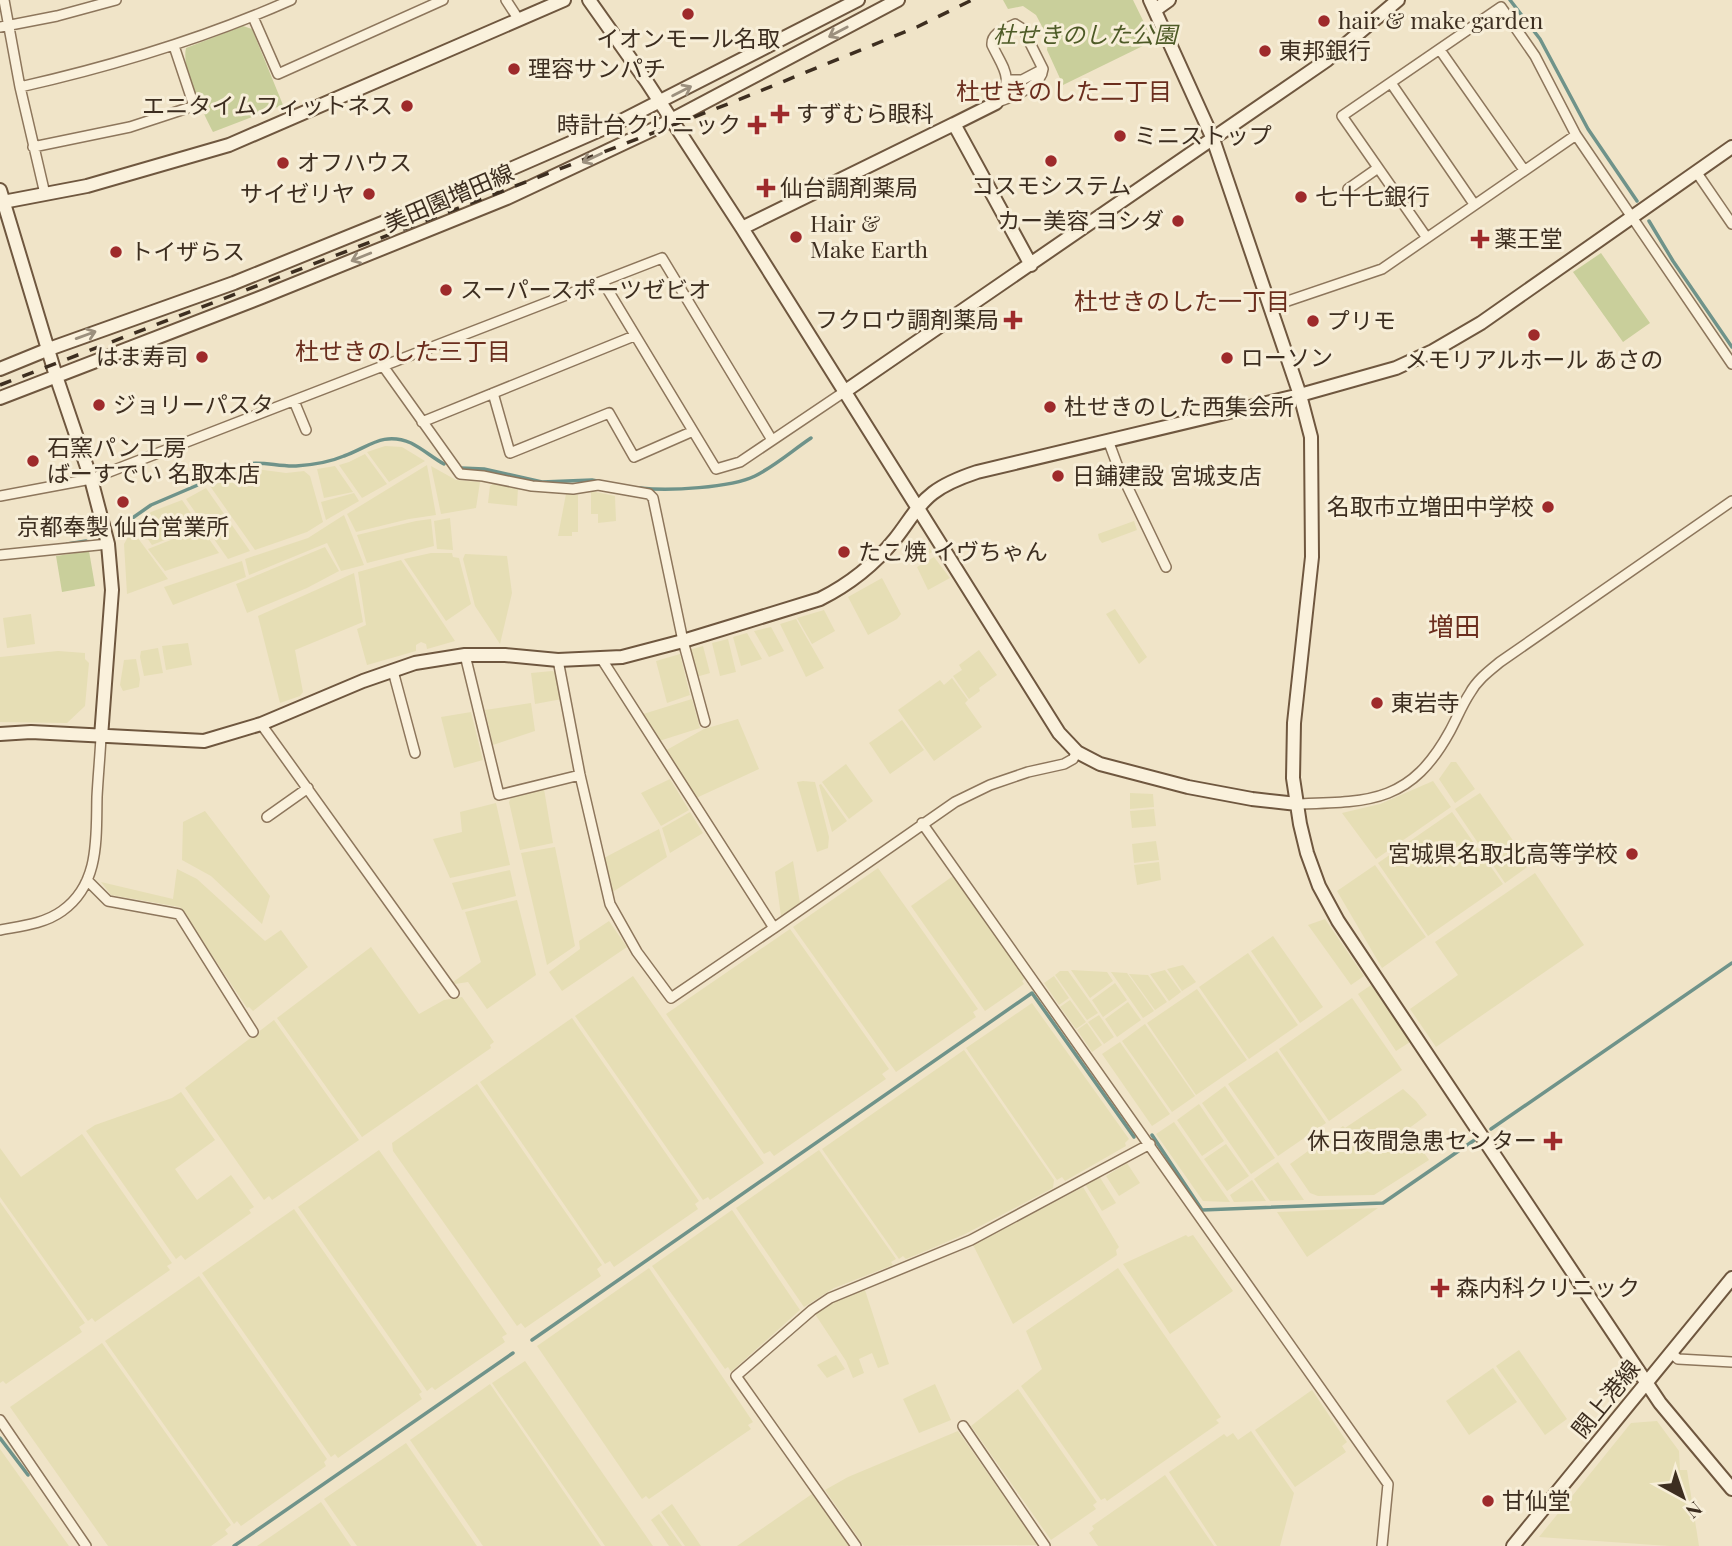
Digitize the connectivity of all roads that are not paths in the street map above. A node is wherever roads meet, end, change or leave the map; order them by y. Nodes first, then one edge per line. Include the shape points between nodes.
1 (4, 0) edge
2 (116, 0) edge
3 (291, 0) edge
4 (443, 0) edge
5 (506, 0) edge
6 (565, 0) edge
7 (589, 0) edge
8 (858, 0) edge
9 (898, 0) edge
10 (1169, 0) edge
11 (1398, 0) edge
12 (1152, 5) edge
13 (253, 17) junction
14 (519, 20) junction
15 (4, 26) edge
16 (174, 46) junction
17 (1440, 50) junction
18 (1043, 69) junction
19 (1007, 80) junction
20 (1391, 83) junction
21 (19, 87) junction
22 (660, 102) junction
23 (996, 103) junction
24 (671, 120) junction
25 (954, 124) junction
26 (1576, 135) junction
27 (1213, 139) junction
28 (33, 147) junction
29 (1732, 147) edge
30 (1378, 168) junction
31 (1524, 170) junction
32 (1697, 173) junction
33 (1348, 189) dead end
34 (45, 194) junction
35 (1, 198) edge
36 (1474, 204) junction
37 (1633, 217) junction
38 (1732, 224) edge
39 (742, 228) junction
40 (1427, 238) junction
41 (1031, 265) junction
42 (603, 282) junction
43 (1270, 307) junction
44 (634, 336) junction
45 (48, 349) junction
46 (1732, 364) edge
47 (383, 366) junction
48 (0, 369) edge
49 (56, 376) junction
50 (844, 392) junction
51 (493, 393) junction
52 (1300, 395) junction
53 (0, 398) edge
54 (294, 401) junction
55 (422, 422) junction
56 (306, 430) dead end
57 (691, 432) junction
58 (772, 440) junction
59 (1108, 440) junction
60 (91, 479) junction
61 (0, 496) edge
62 (1732, 501) edge
63 (917, 508) junction
64 (108, 544) junction
65 (0, 555) edge
66 (1167, 567) dead end
67 (683, 641) junction
68 (465, 655) junction
69 (601, 659) junction
70 (558, 660) junction
71 (393, 671) junction
72 (705, 722) dead end
73 (261, 724) junction
74 (0, 734) edge
75 (102, 737) junction
76 (1077, 751) junction
77 (415, 753) dead end
78 (580, 775) junction
79 (308, 789) junction
80 (1297, 804) junction
81 (267, 817) dead end
82 (922, 822) junction
83 (87, 880) junction
84 (774, 928) junction
85 (0, 930) edge
86 (454, 993) dead end
87 (253, 1032) dead end
88 (1150, 1144) junction
89 (1732, 1278) edge
90 (1670, 1352) junction
91 (1732, 1362) edge
92 (1647, 1382) junction
93 (0, 1420) edge
94 (963, 1426) dead end
95 (1732, 1489) edge
96 (86, 1546) edge
97 (856, 1546) edge
98 (1045, 1546) edge
99 (1382, 1546) edge
100 (1513, 1546) edge

1 - 15 street
2 - 15 street
3 - 13 street
4 - 13 street via 278,74
5 - 14 street
6 - 14 street
7 - 22 street
22 -> 8 street, 美田園増田線
9 -> 24 street, 美田園増田線
10 - 12 street
11 - 27 street via 1327,60
12 - 27 street
13 - 16 street
14 - 34 street via 229,145
15 - 21 street
16 - 21 street via 101,69
16 - 28 street via 194,106 130,127
17 - 20 street
17 - 26 street via 1500,7 1535,56
17 - 31 street
18 - 19 street via 1022,80
18 - 19 street via 1023,29 1015,24 991,40
18 - 23 street via 1038,83
19 - 23 street
20 - 30 street via 1342,116
20 - 36 street
21 - 28 street
22 - 24 street
45 -> 22 street, 美田園増田線 via 341,240
23 - 25 street
24 - 39 street
24 -> 49 street, 美田園増田線 via 507,198
25 - 39 street
25 - 41 street
26 - 31 street
26 - 37 street
27 - 41 street
27 - 43 street
28 - 34 street
29 - 32 street
30 - 33 street
30 - 40 street
31 - 36 street
32 - 37 street
32 - 38 street
34 - 35 street
35 - 45 street
36 - 40 street
37 - 46 street
37 - 52 street via 1433,351 1396,368
39 - 50 street
40 - 43 street via 1382,269
41 - 50 street
42 - 44 street
42 - 47 street
42 - 58 street via 662,258
43 - 52 street
44 - 51 street
44 - 57 street
45 - 48 street, 美田園増田線
45 - 49 street
47 - 54 street
47 - 55 street
49 - 53 street, 美田園増田線
49 - 60 street
50 - 58 street
50 - 63 street
51 - 55 street
51 - 57 street via 510,453 608,413 634,457
52 - 59 street
52 - 80 street via 1311,437 1311,558 1294,723
54 - 56 street
54 - 60 street
55 - 67 street via 460,474 531,486 573,489 598,485 649,494
57 - 58 street via 716,470
59 - 63 street via 977,472 936,491
59 - 66 street
60 - 61 street
60 - 64 street
62 - 80 street via 1500,662 1470,691 1440,750 1402,788 1345,803
63 - 67 street via 879,558 840,589
63 - 76 street via 1047,717
64 - 65 street
64 - 75 street via 112,590
67 - 69 street
67 - 72 street
68 - 70 street
68 - 71 street
68 - 78 street via 499,795
69 - 70 street
69 - 84 street
70 - 78 street
71 - 73 street
71 - 77 street
73 - 75 street via 204,741
73 - 79 street
74 - 75 street
75 - 83 street via 94,859
76 - 80 street via 1100,764 1188,787
76 - 82 street via 1073,760 990,785
78 - 84 street via 610,904 671,998
79 - 81 street
79 - 86 street
80 - 92 street via 1307,853 1338,921
82 - 84 street
82 - 88 street
83 - 85 street via 61,912 36,924
83 - 87 street via 108,901 180,914
88 - 97 street via 971,1240 830,1298 736,1376
88 - 99 street via 1388,1484
89 - 90 street, 閖上港線
90 - 91 street via 1678,1359
90 - 92 street, 閖上港線
92 - 95 street
92 - 100 street, 閖上港線
93 - 96 street
94 - 98 street

